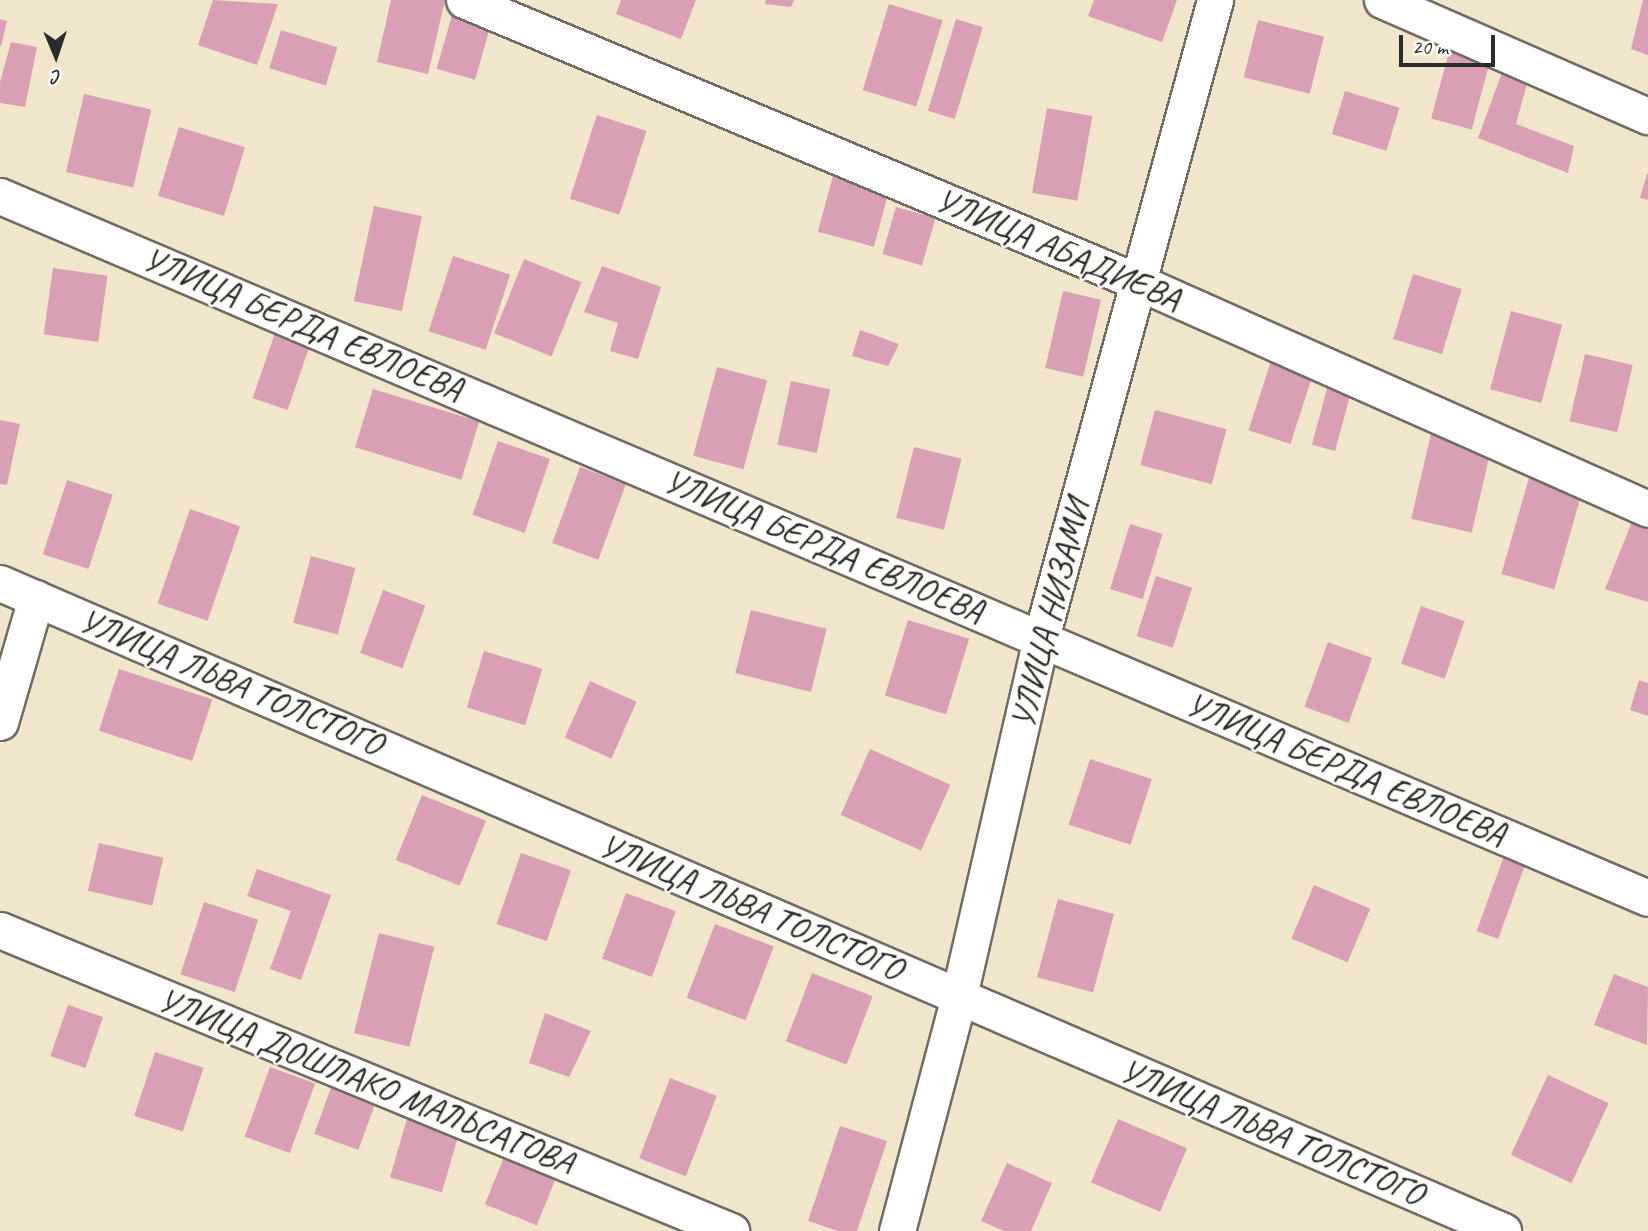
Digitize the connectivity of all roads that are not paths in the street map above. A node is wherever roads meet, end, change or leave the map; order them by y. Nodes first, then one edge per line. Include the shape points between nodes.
1 (464, 0) edge
2 (1215, 0) edge
3 (1381, 0) edge
4 (1648, 116) edge
5 (0, 196) edge
6 (1138, 282) junction
7 (1648, 509) edge
8 (0, 583) edge
9 (36, 597) junction
10 (1041, 638) junction
11 (0, 722) edge
12 (1648, 898) edge
13 (0, 930) edge
14 (958, 996) junction
15 (731, 1231) edge
16 (897, 1231) edge
17 (1503, 1231) edge

1 - 6 street, УЛИЦА АБАДИЕВА
2 - 6 street, УЛИЦА НИЗАМИ
3 - 4 street
5 - 10 street, УЛИЦА БЕРДА ЕВЛОЕВА
6 - 7 street, УЛИЦА АБАДИЕВА
6 - 10 street, УЛИЦА НИЗАМИ
8 - 9 street, УЛИЦА ЛЬВА ТОЛСТОГО
9 - 11 street
9 - 14 street, УЛИЦА ЛЬВА ТОЛСТОГО
10 - 12 street, УЛИЦА БЕРДА ЕВЛОЕВА
10 - 14 street, УЛИЦА НИЗАМИ
13 - 15 street, УЛИЦА ДОШЛАКО МАЛЬСАГОВА
14 - 16 street, УЛИЦА НИЗАМИ
14 - 17 street, УЛИЦА ЛЬВА ТОЛСТОГО

